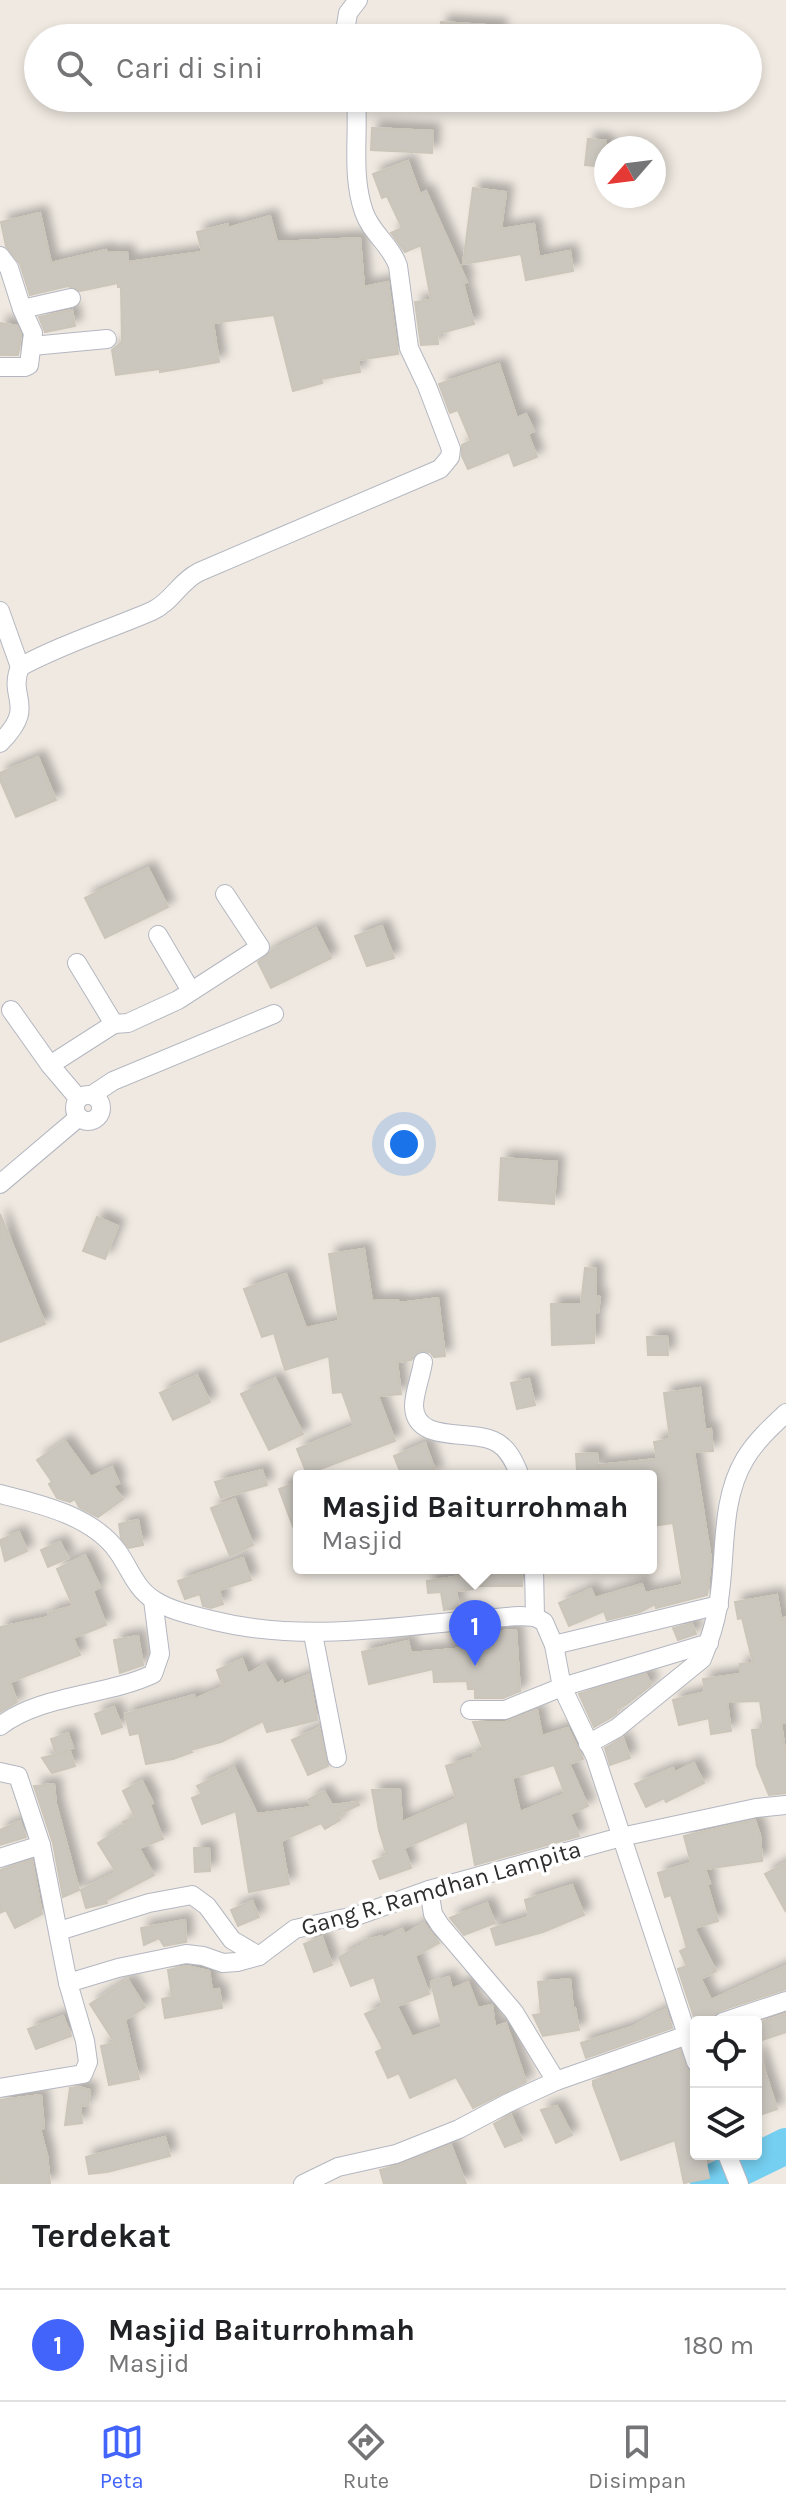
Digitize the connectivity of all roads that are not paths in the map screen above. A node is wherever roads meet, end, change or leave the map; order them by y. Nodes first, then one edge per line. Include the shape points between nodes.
1 (358, 0) edge
2 (346, 24) edge
3 (356, 112) edge
4 (0, 256) edge
5 (71, 298) dead end
6 (22, 309) junction
7 (107, 339) dead end
8 (32, 346) junction
9 (0, 367) edge
10 (0, 611) edge
11 (20, 667) junction
12 (0, 743) edge
13 (225, 894) dead end
14 (158, 935) dead end
15 (77, 963) dead end
16 (191, 991) junction
17 (11, 1010) dead end
18 (274, 1014) dead end
19 (114, 1024) junction
20 (50, 1065) junction
21 (83, 1104) junction
22 (0, 1184) edge
23 (423, 1362) dead end
24 (786, 1413) edge
25 (518, 1470) edge
26 (0, 1494) edge
27 (534, 1574) edge
28 (153, 1600) junction
29 (719, 1605) junction
30 (535, 1617) junction
31 (313, 1634) junction
32 (709, 1643) junction
33 (554, 1645) junction
34 (562, 1687) junction
35 (470, 1710) dead end
36 (0, 1726) edge
37 (588, 1744) junction
38 (337, 1758) dead end
39 (0, 1772) edge
40 (786, 1805) edge
41 (621, 1837) junction
42 (41, 1845) junction
43 (0, 1858) edge
44 (429, 1890) junction
45 (59, 1931) junction
46 (259, 1956) junction
47 (68, 1983) junction
48 (786, 2001) edge
49 (741, 2016) edge
50 (690, 2031) edge
51 (690, 2034) edge
52 (556, 2081) junction
53 (0, 2088) edge
54 (729, 2160) edge
55 (303, 2184) edge
56 (739, 2184) edge

1 - 2 street
3 - 11 street via 360,197 370,225 394,254 409,348 450,457 440,469 189,577 160,606
4 - 6 street
5 - 6 street
6 - 8 street via 33,333
7 - 8 street
8 - 9 street via 29,365
10 - 11 street
11 - 12 street via 20,718
13 - 16 street via 260,947
14 - 16 street
15 - 19 street
16 - 19 street via 128,1023
17 - 20 street
18 - 21 street via 113,1081
19 - 20 street
20 - 21 street
21 - 22 street
23 - 25 street via 414,1407 418,1420 437,1433 475,1434 496,1441
24 - 29 street via 755,1445 737,1475
26 - 28 street via 54,1509 102,1535
27 - 30 street
28 - 31 street via 237,1626
28 - 36 street via 160,1654 153,1674 54,1701
29 - 32 street
29 - 33 street
30 - 31 street
30 - 33 street via 544,1622
31 - 38 street
32 - 34 street
32 - 37 street via 692,1669
33 - 34 street
34 - 35 street via 505,1710
34 - 37 street
37 - 41 street
39 - 42 street via 18,1776
40 - 41 street, Gang R. Ramdhan Lampita
41 - 44 street, Gang R. Ramdhan Lampita
41 - 50 street
42 - 43 street
42 - 45 street
44 - 46 street, Gang R. Ramdhan Lampita via 359,1915 295,1929
44 - 52 street via 440,1925 514,2012
45 - 46 street via 192,1895 232,1940
45 - 47 street
46 - 47 street, Gang R. Ramdhan Lampita via 223,1963 186,1954
47 - 53 street via 85,2041 88,2062 83,2074
48 - 49 street
51 - 52 street
52 - 55 street via 459,2129 396,2154 338,2167
54 - 56 street

